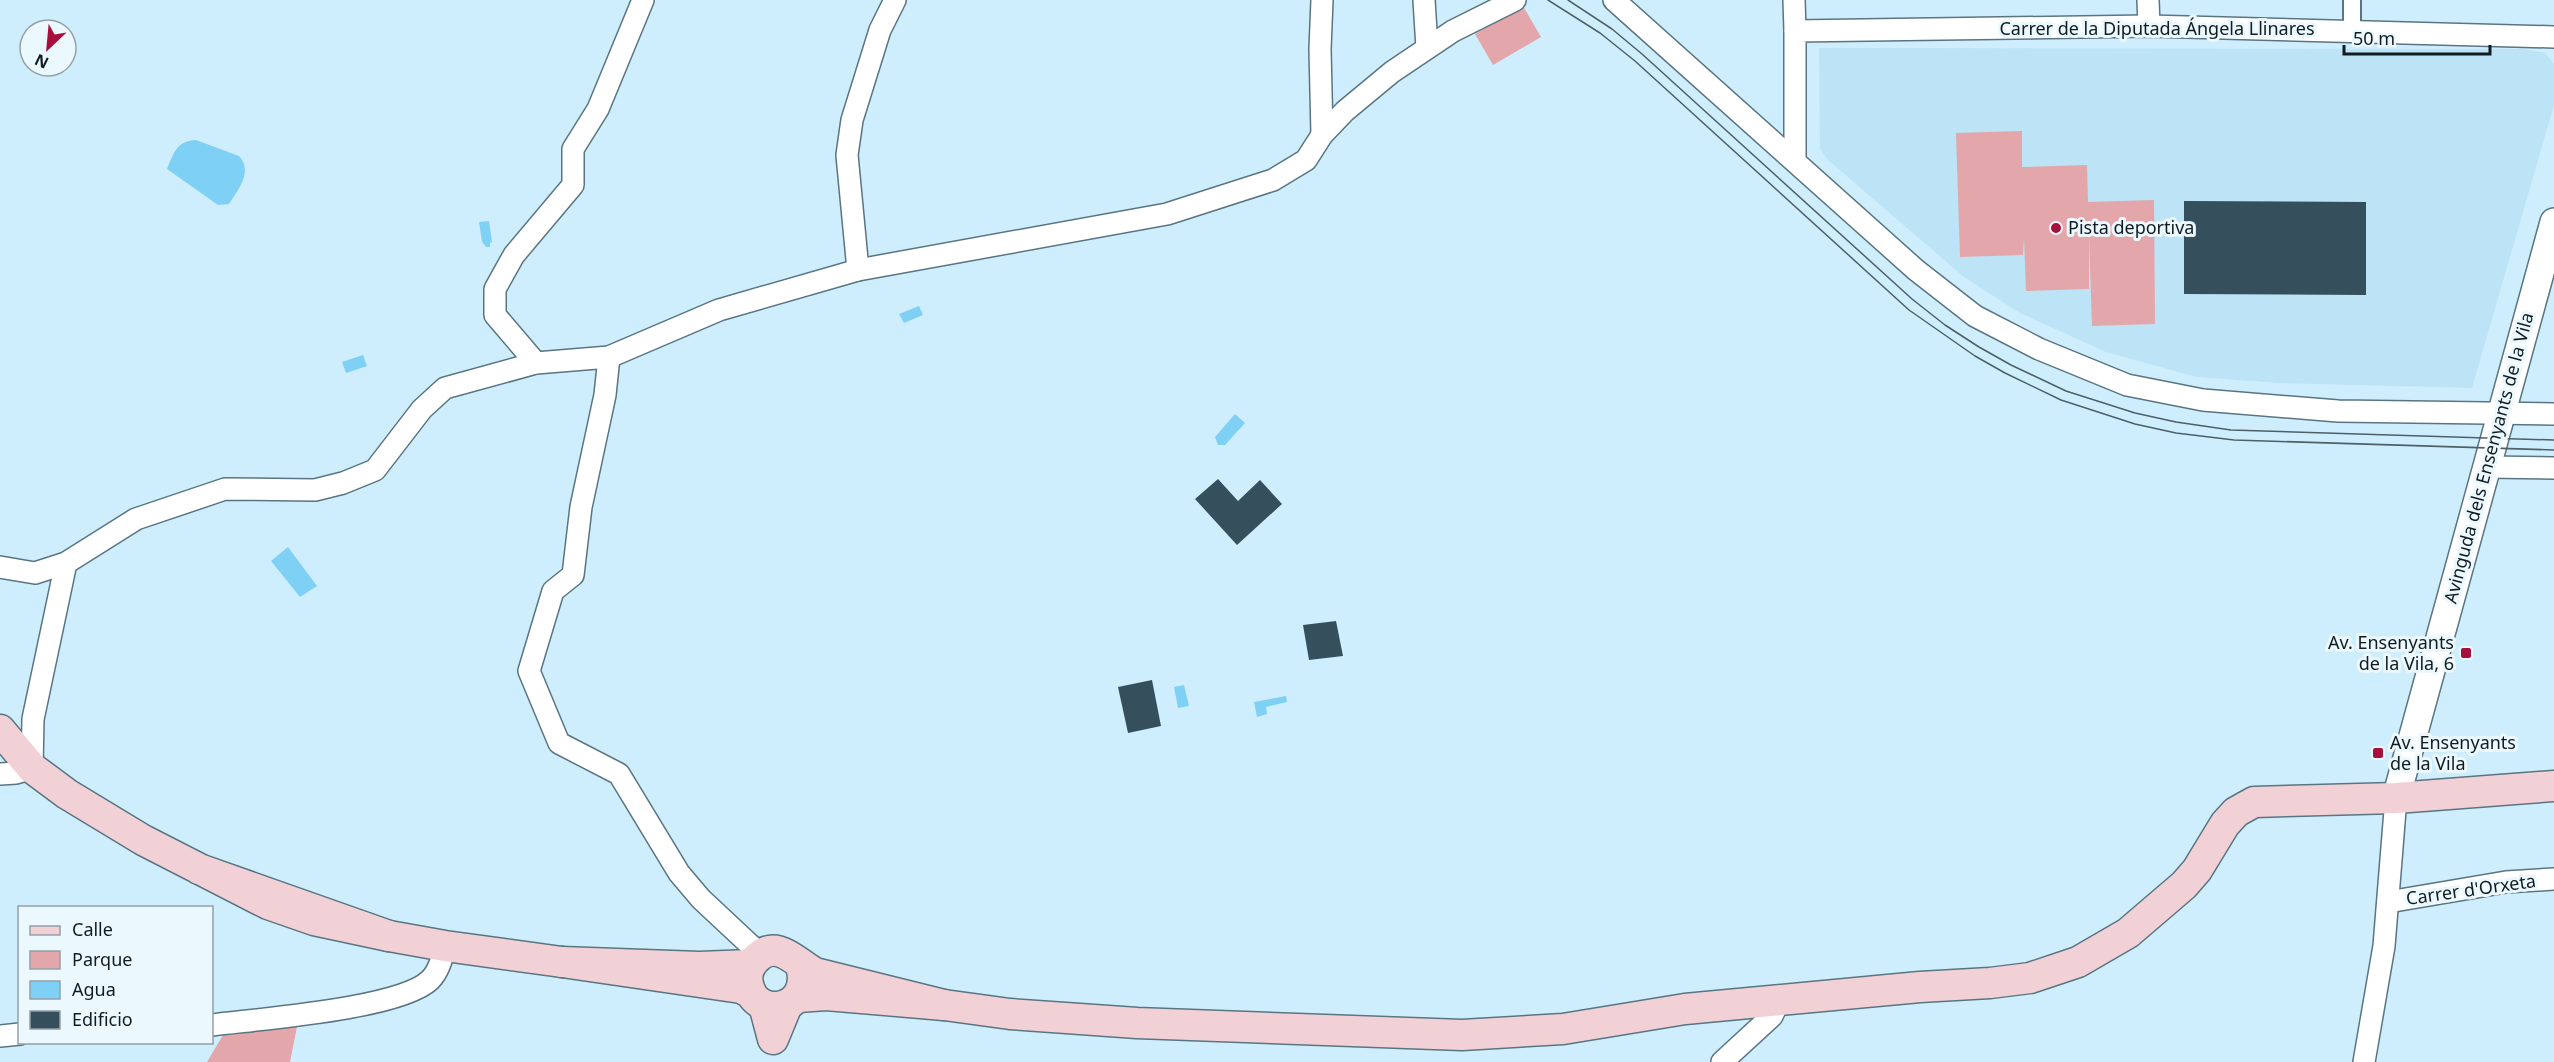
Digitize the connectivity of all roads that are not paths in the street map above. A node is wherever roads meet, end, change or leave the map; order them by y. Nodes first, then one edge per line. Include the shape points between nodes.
1 (643, 0) edge
2 (895, 0) edge
3 (1322, 0) edge
4 (1424, 0) edge
5 (1515, 0) edge
6 (1614, 0) edge
7 (1794, 0) edge
8 (2148, 0) edge
9 (2352, 0) edge
10 (2149, 26) junction
11 (1795, 31) junction
12 (2352, 31) junction
13 (2554, 37) edge
14 (1427, 48) junction
15 (1322, 135) junction
16 (1795, 159) junction
17 (2554, 222) edge
18 (858, 270) junction
19 (609, 357) junction
20 (536, 363) junction
21 (2501, 412) junction
22 (2554, 414) edge
23 (2486, 467) junction
24 (2554, 468) edge
25 (66, 563) junction
26 (0, 567) edge
27 (0, 730) edge
28 (33, 768) junction
29 (0, 774) edge
30 (2554, 786) edge
31 (2396, 798) junction
32 (2554, 879) edge
33 (2388, 902) junction
34 (445, 946) junction
35 (801, 966) junction
36 (769, 987) junction
37 (1780, 999) junction
38 (945, 1005) junction
39 (213, 1025) edge
40 (18, 1034) edge
41 (0, 1036) edge
42 (773, 1050) edge
43 (1722, 1062) edge
44 (2364, 1062) edge

1 - 20 street via 598,109 573,149 573,185 514,255 495,289 495,315
2 - 18 street via 880,30 850,132 847,155
3 - 15 street
4 - 14 street
5 - 14 street
6 - 16 street
7 - 11 street
8 - 10 street
9 - 12 street
10 - 11 street, Carrer de la Diputada Ángela Llinares
10 - 12 street, Carrer de la Diputada Ángela Llinares
11 - 16 street
12 - 13 street, Carrer de la Diputada Ángela Llinares
14 - 15 street via 1362,95
15 - 18 street via 1306,160 1273,180 1167,214
16 - 21 street via 1916,270 1975,316 2039,349 2127,385 2203,400 2326,410
17 - 21 street, Avinguda dels Ensenyants de la Vila
18 - 19 street via 719,310
19 - 20 street
19 - 36 street via 605,395 581,507 573,575 554,591 529,671 559,743 620,774 679,873
20 - 25 street via 445,388 422,409 375,470 315,490 225,489 136,519
21 - 22 street
21 - 23 street, Avinguda dels Ensenyants de la Vila
23 - 24 street
23 - 31 street, Avinguda dels Ensenyants de la Vila
25 - 26 street via 36,573
25 - 28 street via 33,719
27 - 28 main road
28 - 29 street
28 - 34 main road via 99,814 268,904 314,920
30 - 31 main road
31 - 33 street
31 - 37 main road via 2254,802 2225,824 2197,870 2153,913 2128,933 2078,962 2039,975 1990,983
32 - 33 street, Carrer d'Orxeta via 2506,882
33 - 44 street
34 - 36 main road via 562,962 699,967
34 - 39 street via 432,979 417,990 370,1004
35 - 36 main road via 804,982
35 - 36 main road via 794,957 772,951
35 - 38 main road via 841,981
36 - 38 main road
36 - 42 main road
37 - 38 main road via 1684,1009 1563,1029 1462,1035 1137,1023
37 - 43 street via 1772,1016
40 - 41 street

